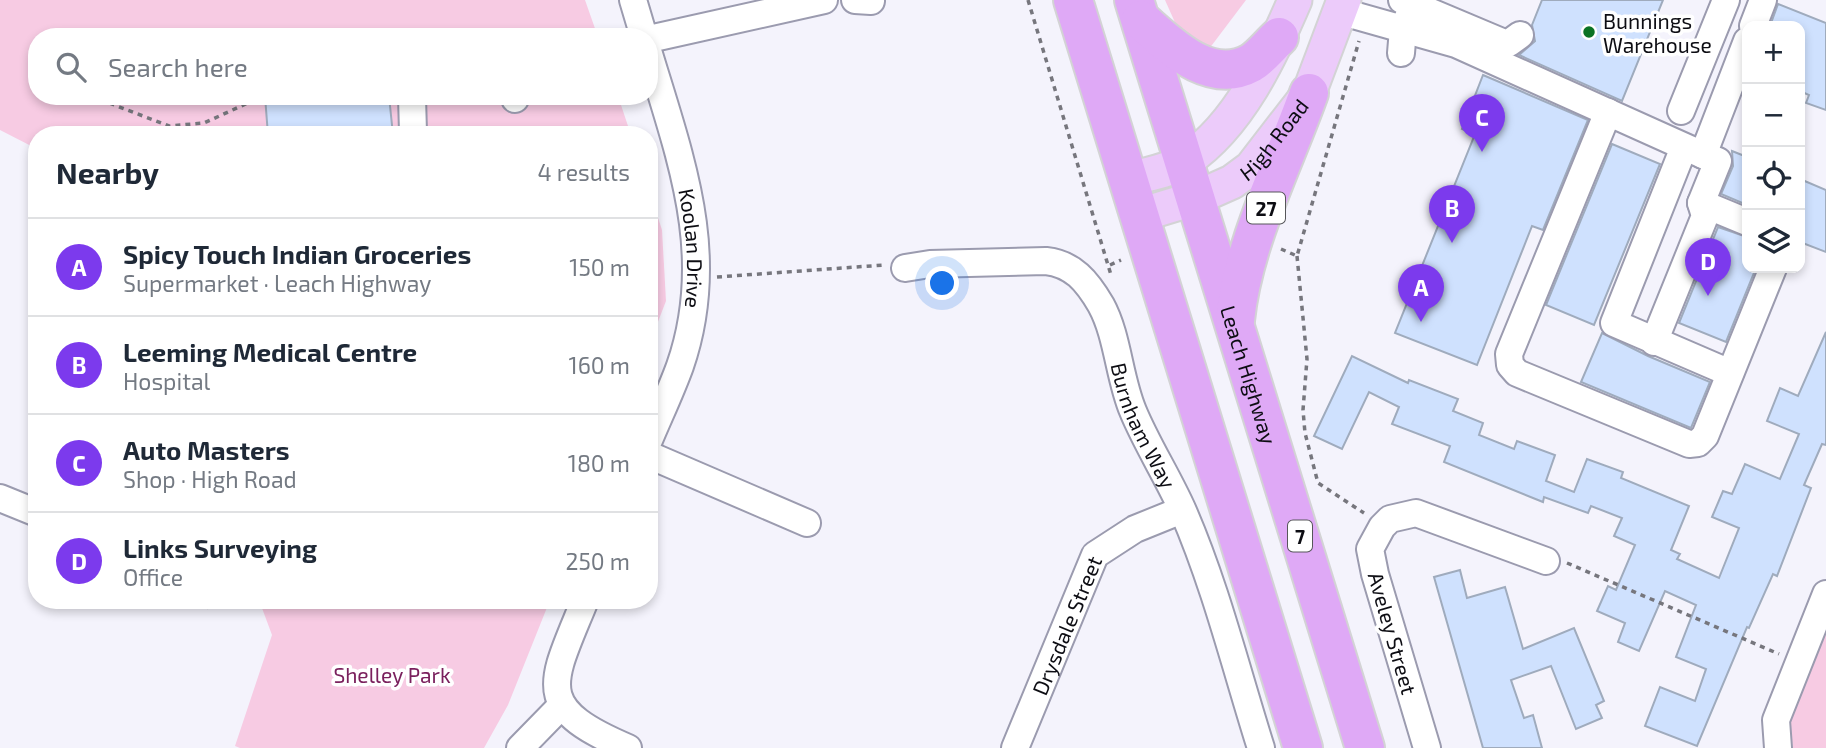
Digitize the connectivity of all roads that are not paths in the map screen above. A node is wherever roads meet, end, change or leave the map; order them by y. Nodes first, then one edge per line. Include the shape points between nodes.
1 (633, 0) edge
2 (824, 0) edge
3 (1073, 0) edge
4 (1295, 0) edge
5 (1726, 0) edge
6 (1763, 0) edge
7 (1137, 10) edge
8 (1350, 10) edge
9 (1410, 20) edge
10 (1755, 21) edge
11 (641, 28) edge
12 (1520, 35) dead end
13 (658, 37) edge
14 (1279, 37) junction
15 (1742, 51) edge
16 (658, 84) edge
17 (1309, 93) junction
18 (412, 105) edge
19 (1681, 111) dead end
20 (1608, 112) junction
21 (412, 126) edge
22 (1693, 151) junction
23 (1184, 162) junction
24 (1135, 197) junction
25 (1196, 198) junction
26 (1701, 203) junction
27 (1742, 220) edge
28 (895, 266) road end
29 (1771, 273) edge
30 (1235, 325) junction
31 (1654, 342) junction
32 (1730, 373) junction
33 (658, 419) edge
34 (658, 459) edge
35 (0, 498) edge
36 (28, 509) edge
37 (1182, 510) junction
38 (807, 523) dead end
39 (1546, 561) road end
40 (1826, 594) edge
41 (581, 609) edge
42 (562, 705) junction
43 (520, 748) edge
44 (628, 748) edge
45 (1015, 748) edge
46 (1261, 748) edge
47 (1303, 748) edge
48 (1366, 748) edge
49 (1427, 748) edge
50 (1778, 748) edge

1 - 11 street
2 - 13 street
3 - 24 highway
4 - 14 main road, High Road
5 - 19 street
6 - 10 street
7 - 14 highway via 1180,53 1210,67 1250,63
7 - 23 highway, Leach Highway / 7
8 - 9 street
8 - 17 main road, High Road / 27
9 - 12 street via 1509,43
9 - 20 street via 1454,55
14 - 23 main road, High Road via 1244,98 1211,142
15 - 22 street
16 - 33 street, Koolan Drive via 688,183 698,279 681,365
17 - 25 main road, High Road / 27 via 1251,168
17 - 30 highway, 27 via 1255,237 1238,291
18 - 21 street
20 - 22 street
20 - 32 street via 1509,354 1510,365 1517,373 1689,444 1704,436
22 - 26 street via 1718,161
22 - 31 street via 1614,318 1618,327
23 - 24 main road, High Road
23 - 25 highway, Leach Highway / 7
24 - 25 main road, High Road / 27
24 - 47 highway
25 - 30 highway, Leach Highway / 7
26 - 27 street
26 - 31 street via 1705,216
28 - 37 street, Burnham Way via 1046,261 1075,270 1102,307 1133,410
29 - 32 street
30 - 48 highway, Leach Highway / 7
31 - 32 street
34 - 38 street
35 - 36 street
37 - 45 street, Drysdale Street via 1135,529 1095,555
37 - 46 street, Burnham Way via 1203,562
39 - 49 street, Aveley Street via 1416,513 1390,519 1382,527 1370,549 1375,574
40 - 50 street via 1776,720
41 - 42 street via 557,670 556,690
42 - 43 street
42 - 44 street via 575,721

